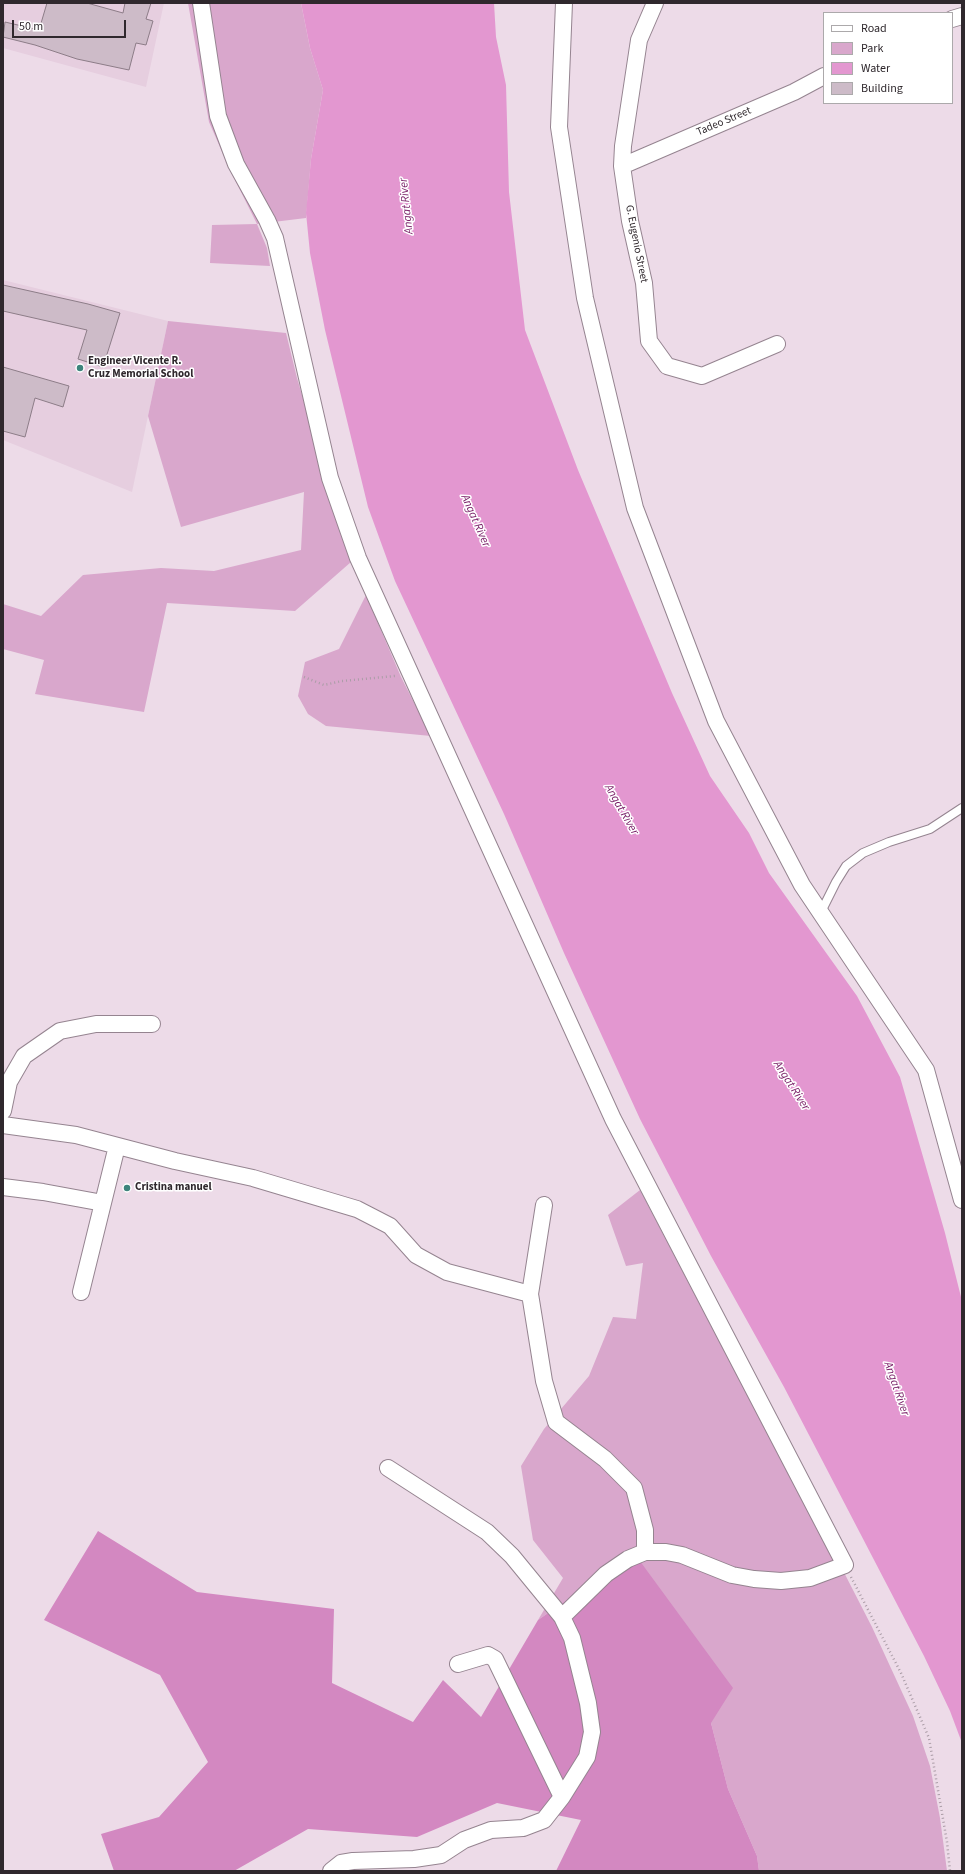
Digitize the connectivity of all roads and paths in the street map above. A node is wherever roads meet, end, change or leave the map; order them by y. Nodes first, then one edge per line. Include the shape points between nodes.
1 (201, 3) edge
2 (564, 3) edge
3 (655, 3) edge
4 (823, 77) edge
5 (622, 166) junction
6 (777, 344) dead end
7 (411, 674) junction
8 (304, 677) dead end
9 (962, 808) edge
10 (821, 912) junction
11 (152, 1024) dead end
12 (3, 1110) edge
13 (3, 1125) edge
14 (117, 1146) junction
15 (3, 1187) edge
16 (962, 1200) edge
17 (103, 1203) junction
18 (544, 1205) dead end
19 (81, 1292) dead end
20 (530, 1294) junction
21 (388, 1468) dead end
22 (646, 1552) junction
23 (845, 1565) junction
24 (562, 1617) junction
25 (458, 1664) dead end
26 (562, 1797) junction
27 (331, 1871) edge
28 (950, 1871) edge

1 - 7 street via 218,116 236,164 275,238 330,478 358,558
2 - 10 street via 559,127 585,298 635,508 716,721 802,885
3 - 5 street, G. Eugenio Street via 639,40
4 - 5 street, Tadeo Street via 794,92
5 - 6 street, G. Eugenio Street via 630,221 644,283 649,341 667,366 702,376
7 - 8 path via 324,685
7 - 23 street via 613,1120
9 - 10 lane via 930,829 863,853 846,866
10 - 16 street via 926,1070
11 - 12 street via 96,1024 60,1032 24,1056 9,1082
13 - 14 street via 76,1135
14 - 17 street
14 - 20 street via 253,1178 357,1209 390,1226 416,1255 447,1272
15 - 17 street
17 - 19 street
18 - 20 street
20 - 22 street via 544,1381 556,1422 605,1459 634,1488 645,1530
21 - 24 street via 487,1532 512,1556
22 - 23 street via 682,1555 732,1575 781,1581 810,1578
22 - 24 street via 628,1559 606,1574
23 - 28 path via 902,1673 929,1738
24 - 26 street via 572,1638 588,1703 592,1732 587,1757
25 - 26 street via 488,1655 495,1659
26 - 27 street via 544,1820 523,1828 490,1830 464,1840 441,1855 414,1859 353,1861 341,1863

